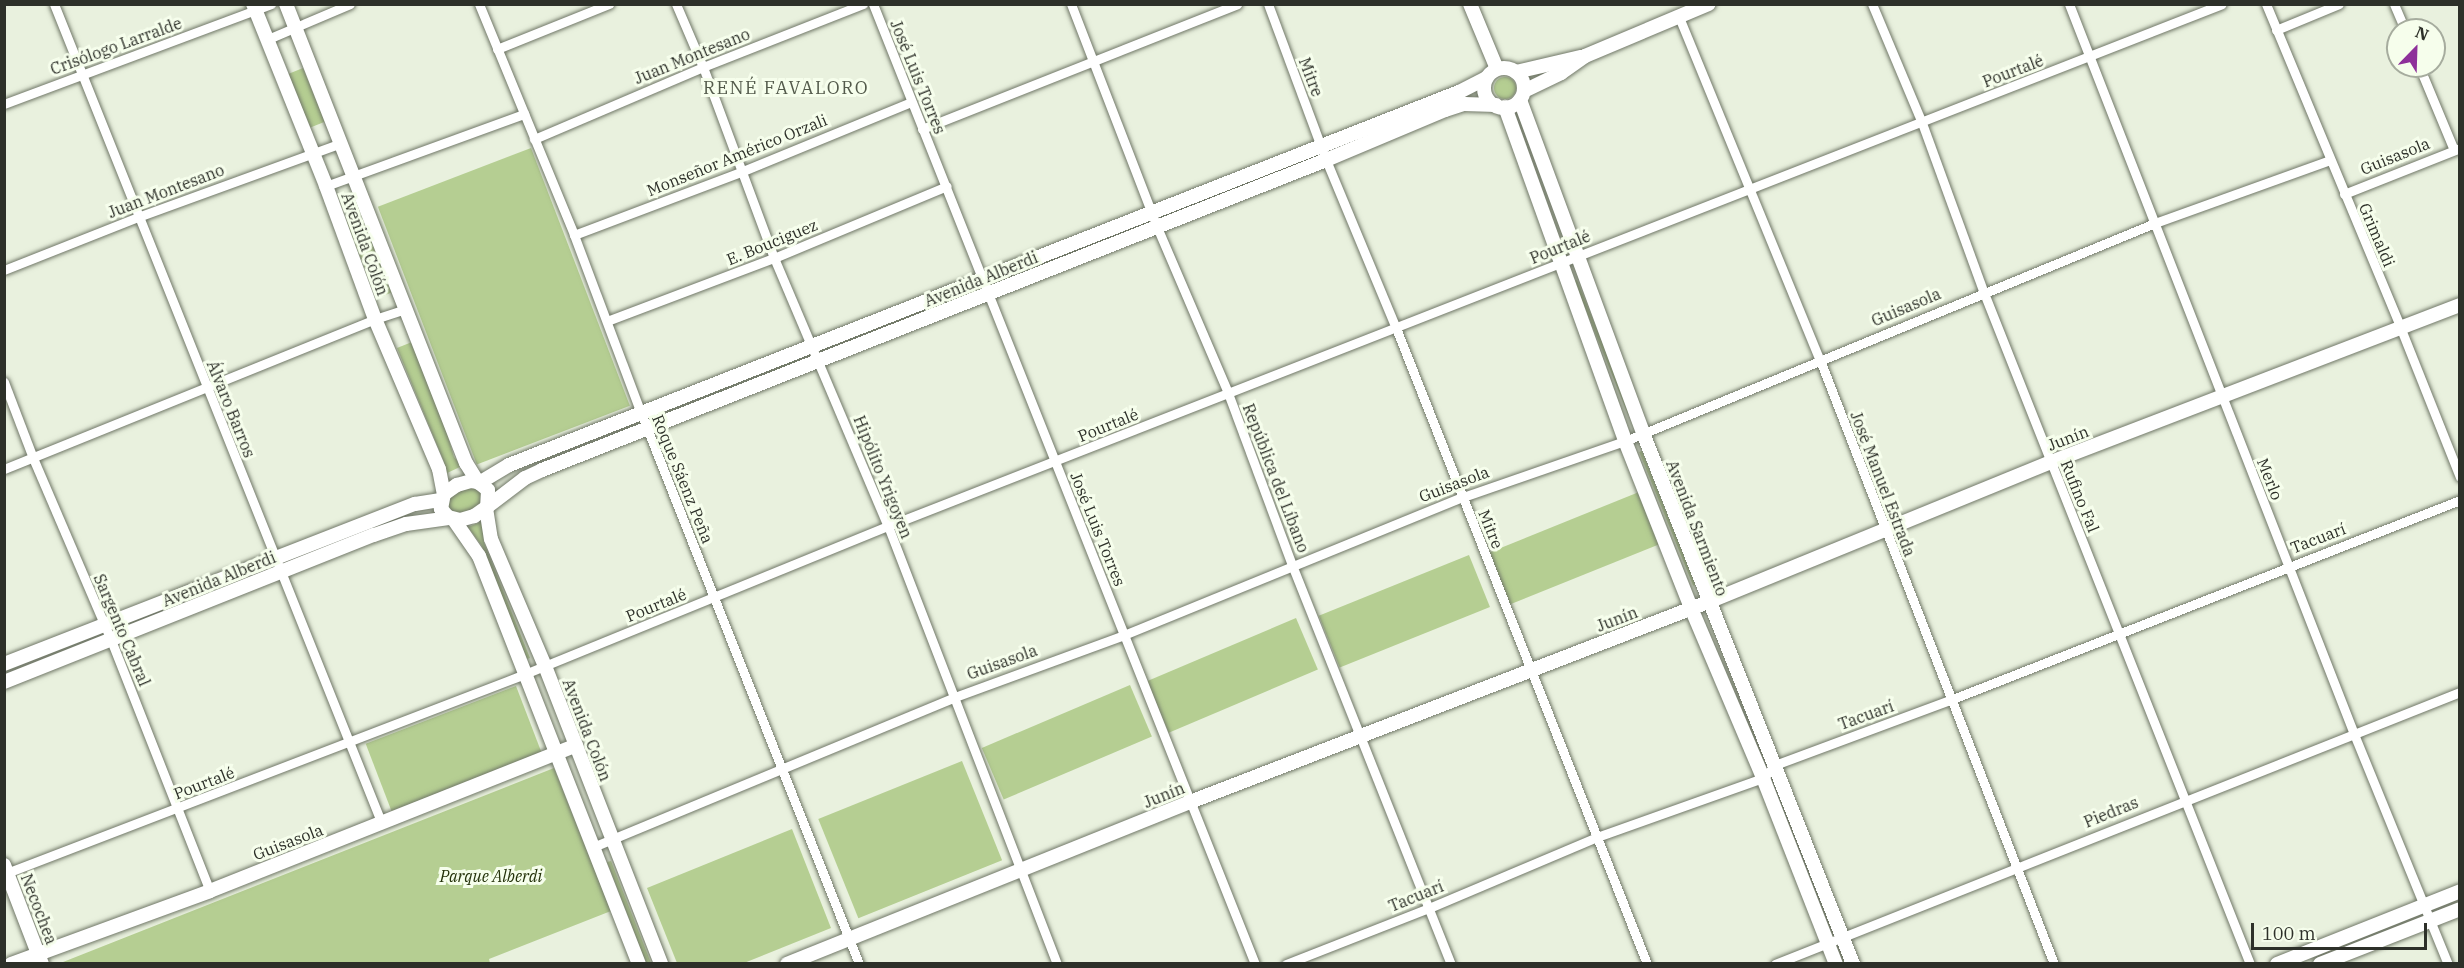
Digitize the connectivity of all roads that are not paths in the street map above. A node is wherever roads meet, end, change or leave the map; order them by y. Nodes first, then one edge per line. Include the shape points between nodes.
1 (54, 4) edge
2 (271, 4) edge
3 (286, 4) edge
4 (350, 4) edge
5 (479, 4) edge
6 (609, 4) edge
7 (676, 4) edge
8 (863, 4) edge
9 (873, 4) edge
10 (1071, 4) edge
11 (1237, 4) edge
12 (1268, 4) edge
13 (1470, 4) edge
14 (1709, 4) edge
15 (1872, 4) edge
16 (2069, 4) edge
17 (2222, 4) edge
18 (2266, 4) edge
19 (2339, 4) edge
20 (2394, 4) edge
21 (254, 8) edge
22 (1679, 17) junction
23 (2400, 18) edge
24 (295, 26) junction
25 (2276, 30) junction
26 (268, 39) junction
27 (497, 49) junction
28 (1585, 56) junction
29 (2089, 57) junction
30 (1093, 60) junction
31 (703, 67) junction
32 (1516, 72) junction
33 (1492, 74) junction
34 (81, 75) junction
35 (2425, 78) edge
36 (1522, 96) junction
37 (911, 102) junction
38 (4, 104) edge
39 (1501, 106) junction
40 (524, 114) junction
41 (1922, 123) junction
42 (922, 129) junction
43 (534, 139) junction
44 (339, 144) junction
45 (1321, 145) junction
46 (2457, 149) edge
47 (312, 153) junction
48 (1326, 160) junction
49 (2330, 160) junction
50 (743, 171) junction
51 (353, 177) junction
52 (326, 186) junction
53 (947, 186) junction
54 (1750, 190) junction
55 (2344, 194) junction
56 (1152, 213) junction
57 (138, 217) junction
58 (2155, 223) junction
59 (1157, 227) junction
60 (574, 235) junction
61 (1577, 255) junction
62 (774, 258) junction
63 (1562, 262) junction
64 (4, 270) edge
65 (980, 279) junction
66 (1984, 292) junction
67 (986, 294) junction
68 (2460, 305) edge
69 (406, 309) junction
70 (375, 319) junction
71 (607, 321) junction
72 (1396, 328) junction
73 (2401, 329) junction
74 (811, 346) junction
75 (1820, 360) junction
76 (818, 361) junction
77 (4, 381) edge
78 (206, 387) junction
79 (1228, 393) junction
80 (2221, 397) junction
81 (641, 413) junction
82 (647, 429) junction
83 (1643, 433) junction
84 (1625, 441) junction
85 (33, 458) junction
86 (2051, 462) junction
87 (1055, 463) junction
88 (4, 469) edge
89 (2460, 477) edge
90 (479, 483) junction
91 (443, 497) junction
92 (1462, 497) junction
93 (2460, 500) edge
94 (486, 507) junction
95 (452, 519) junction
96 (888, 526) junction
97 (1884, 529) junction
98 (274, 558) junction
99 (1292, 565) junction
100 (2288, 565) junction
101 (279, 573) junction
102 (715, 598) junction
103 (1708, 602) junction
104 (1691, 608) junction
105 (103, 625) junction
106 (2119, 633) junction
107 (1124, 635) junction
108 (111, 640) junction
109 (4, 664) edge
110 (544, 666) junction
111 (1532, 670) junction
112 (525, 674) junction
113 (4, 682) edge
114 (2460, 692) edge
115 (955, 697) junction
116 (1950, 700) junction
117 (2354, 734) junction
118 (1360, 735) junction
119 (349, 742) junction
120 (576, 745) junction
121 (557, 753) junction
122 (1775, 765) junction
123 (781, 769) junction
124 (1763, 778) junction
125 (2184, 799) junction
126 (1190, 802) junction
127 (179, 809) junction
128 (382, 824) junction
129 (1597, 837) junction
130 (612, 838) junction
131 (593, 847) junction
132 (2016, 867) junction
133 (1021, 870) junction
134 (6, 871) edge
135 (210, 891) junction
136 (2460, 891) edge
137 (2424, 905) junction
138 (1429, 908) junction
139 (2460, 909) edge
140 (2430, 920) junction
141 (1842, 937) junction
142 (849, 939) junction
143 (1827, 943) junction
144 (40, 958) edge
145 (10, 963) edge
146 (639, 963) edge
147 (661, 963) edge
148 (787, 963) edge
149 (859, 963) edge
150 (1057, 963) edge
151 (1255, 963) edge
152 (1286, 963) edge
153 (1451, 963) edge
154 (1647, 963) edge
155 (1775, 963) edge
156 (1836, 963) edge
157 (1853, 963) edge
158 (2054, 963) edge
159 (2250, 963) edge
160 (2277, 963) edge
161 (2320, 963) edge
162 (2448, 963) edge

1 - 34 street, Álvaro Barros
2 - 21 street, Crisólogo Larralde
3 - 24 main road, Avenida Colón
4 - 24 street
5 - 27 street, Roque Sáenz Peña
6 - 27 street
7 - 31 street, Hipólito Yrigoyen
8 - 31 street, Juan Montesano
9 - 37 street, José Luis Torres
10 - 30 street, República del Líbano
11 - 30 street
12 - 45 street, Mitre
13 - 33 main road
14 - 22 main road
15 - 41 street, Rufino Fal
16 - 29 street, Merlo
17 - 29 street, Pourtalé
18 - 25 street, Grimaldi
19 - 25 street
20 - 23 street
21 - 26 main road, Avenida Colón
21 - 34 street, Crisólogo Larralde
22 - 28 main road
22 - 54 street, José Manuel Estrada
24 - 26 street
24 - 44 main road, Avenida Colón
25 - 49 street, Grimaldi
26 - 47 main road, Avenida Colón
27 - 40 street, Roque Sáenz Peña
28 - 32 main road
28 - 36 main road
29 - 41 street, Pourtalé
29 - 58 street, Merlo
30 - 42 street
30 - 56 street, República del Líbano
31 - 43 street, Juan Montesano
31 - 50 street, Hipólito Yrigoyen
32 - 33 main road via 1509,68
32 - 36 main road via 1522,79
33 - 39 main road via 1487,97
33 - 45 main road, Avenida Alberdi
34 - 38 street, Crisólogo Larralde
34 - 57 street, Álvaro Barros
35 - 46 street
36 - 39 main road
36 - 61 main road, Avenida Sarmiento
37 - 42 street, José Luis Torres
37 - 50 street, Monseñor Américo Orzali
39 - 48 main road, Avenida Alberdi via 1464,104
39 - 63 main road, Avenida Sarmiento
40 - 43 street, Roque Sáenz Peña
40 - 51 street
41 - 54 street, Pourtalé
41 - 66 street, Rufino Fal
42 - 53 street, José Luis Torres
43 - 60 street, Roque Sáenz Peña
44 - 47 street, Juan Montesano
44 - 51 main road, Avenida Colón
45 - 48 street, Mitre
45 - 56 main road, Avenida Alberdi
46 - 55 street, Guisasola
47 - 52 main road, Avenida Colón
47 - 57 street, Juan Montesano
48 - 59 main road, Avenida Alberdi
48 - 72 street, Mitre
49 - 55 street, Grimaldi
49 - 58 street, Guisasola
50 - 60 street, Monseñor Américo Orzali
50 - 62 street, Hipólito Yrigoyen
51 - 52 street
51 - 69 main road, Avenida Colón
52 - 70 main road, Avenida Colón
53 - 62 street, E. Bouciguez
53 - 65 street, José Luis Torres
54 - 61 street, Pourtalé
54 - 75 street, José Manuel Estrada
55 - 73 street, Grimaldi
56 - 59 street, República del Líbano
56 - 65 main road, Avenida Alberdi
57 - 64 street, Juan Montesano
57 - 78 street, Álvaro Barros
58 - 66 street, Guisasola
58 - 80 street, Merlo
59 - 67 main road, Avenida Alberdi
59 - 79 street, República del Líbano
60 - 71 street, Roque Sáenz Peña
61 - 63 street, Pourtalé
61 - 83 main road, Avenida Sarmiento
62 - 71 street, E. Bouciguez
62 - 74 street, Hipólito Yrigoyen
63 - 72 street, Pourtalé
63 - 84 main road, Avenida Sarmiento
65 - 67 street, José Luis Torres
65 - 74 main road, Avenida Alberdi
66 - 75 street, Guisasola
66 - 86 street, Rufino Fal
67 - 76 main road, Avenida Alberdi
67 - 87 street, José Luis Torres
68 - 73 main road, Junín
69 - 70 street
69 - 90 main road, Avenida Colón via 465,463
70 - 78 street
70 - 91 main road, Avenida Colón via 439,469
71 - 81 street, Roque Sáenz Peña
72 - 79 street, Pourtalé
72 - 92 street, Mitre
73 - 80 main road, Junín
73 - 89 street, Grimaldi
74 - 76 street, Hipólito Yrigoyen
74 - 81 main road, Avenida Alberdi
75 - 83 street, Guisasola
75 - 97 street, José Manuel Estrada
76 - 82 main road, Avenida Alberdi
76 - 96 street, Hipólito Yrigoyen
77 - 85 street, Sargento Cabral
78 - 85 street
78 - 98 street, Álvaro Barros
79 - 87 street, Pourtalé
79 - 99 street, República del Líbano
80 - 86 main road, Junín
80 - 100 street, Merlo
81 - 82 street, Roque Sáenz Peña
81 - 90 main road, Avenida Alberdi via 508,465
82 - 94 main road, Avenida Alberdi via 525,478
82 - 102 street, Roque Sáenz Peña
83 - 84 street, Guisasola
83 - 103 main road, Avenida Sarmiento
84 - 92 street, Guisasola
84 - 104 main road, Avenida Sarmiento
85 - 88 street
85 - 105 street, Sargento Cabral
86 - 97 main road, Junín
86 - 106 street, Rufino Fal
87 - 96 street, Pourtalé
87 - 107 street, José Luis Torres
90 - 91 main road via 457,485
90 - 94 main road via 488,490
91 - 95 main road via 441,509
91 - 98 main road, Avenida Alberdi
92 - 99 street, Guisasola
92 - 111 street, Mitre
93 - 100 street, Tacuarí
94 - 95 main road via 474,516
94 - 110 main road, Avenida Colón via 491,539
95 - 101 main road, Avenida Alberdi via 406,524
95 - 112 main road via 478,556
96 - 102 street, Pourtalé
96 - 115 street, Hipólito Yrigoyen
97 - 103 main road, Junín
97 - 116 street, José Manuel Estrada
98 - 101 street, Álvaro Barros
98 - 105 main road, Avenida Alberdi
99 - 107 street, Guisasola
99 - 118 street, República del Líbano
100 - 106 street, Tacuarí
100 - 117 street, Merlo
101 - 108 main road, Avenida Alberdi
101 - 119 street, Álvaro Barros
102 - 110 street, Pourtalé
102 - 123 street, Roque Sáenz Peña
103 - 104 main road, Junín
103 - 122 main road, Avenida Sarmiento
104 - 111 main road, Junín
104 - 124 main road, Avenida Sarmiento
105 - 108 street, Sargento Cabral
105 - 109 main road, Avenida Alberdi
106 - 116 street, Tacuarí
106 - 125 street, Rufino Fal
107 - 115 street, Guisasola
107 - 126 street, José Luis Torres
108 - 113 main road, Avenida Alberdi
108 - 127 street, Sargento Cabral
110 - 112 street, Pourtalé
110 - 120 main road, Avenida Colón
111 - 118 main road, Junín
111 - 129 street, Mitre
112 - 119 street, Pourtalé
112 - 121 main road
114 - 117 street, Piedras
115 - 123 street, Guisasola
115 - 133 street, Hipólito Yrigoyen
116 - 122 street, Tacuarí
116 - 132 street, José Manuel Estrada
117 - 125 street, Piedras
117 - 137 street, Merlo
118 - 126 main road, Junín
118 - 138 street, República del Líbano
119 - 127 street, Pourtalé
119 - 128 street, Álvaro Barros
120 - 121 main road, Guisasola
120 - 130 main road, Avenida Colón
121 - 128 main road, Guisasola
121 - 131 main road
122 - 124 street, Tacuarí
122 - 141 main road, Avenida Sarmiento
123 - 130 street, Guisasola
123 - 142 street, Roque Sáenz Peña
124 - 129 street, Tacuarí
124 - 143 main road, Avenida Sarmiento
125 - 132 street, Piedras
125 - 159 street, Rufino Fal
126 - 133 main road, Junín
126 - 151 street, José Luis Torres
127 - 134 street, Pourtalé
127 - 135 street, Sargento Cabral
128 - 135 main road, Guisasola
129 - 138 street, Tacuarí
129 - 154 street, Mitre
130 - 131 street, Guisasola
130 - 147 main road, Avenida Colón
131 - 146 main road
132 - 141 street, Piedras
132 - 158 street, José Manuel Estrada
133 - 142 main road, Junín
133 - 150 street, Hipólito Yrigoyen
134 - 144 main road, Necochea
135 - 144 main road, Guisasola
136 - 137 main road
137 - 140 street, Merlo
137 - 160 main road
138 - 152 street, Tacuarí
138 - 153 street, República del Líbano
139 - 140 main road
140 - 161 main road
140 - 162 street, Merlo
141 - 143 street, Piedras
141 - 157 main road, Avenida Sarmiento
142 - 148 main road, Junín
142 - 149 street, Roque Sáenz Peña
143 - 155 street, Piedras
143 - 156 main road, Avenida Sarmiento
144 - 145 main road, Guisasola

